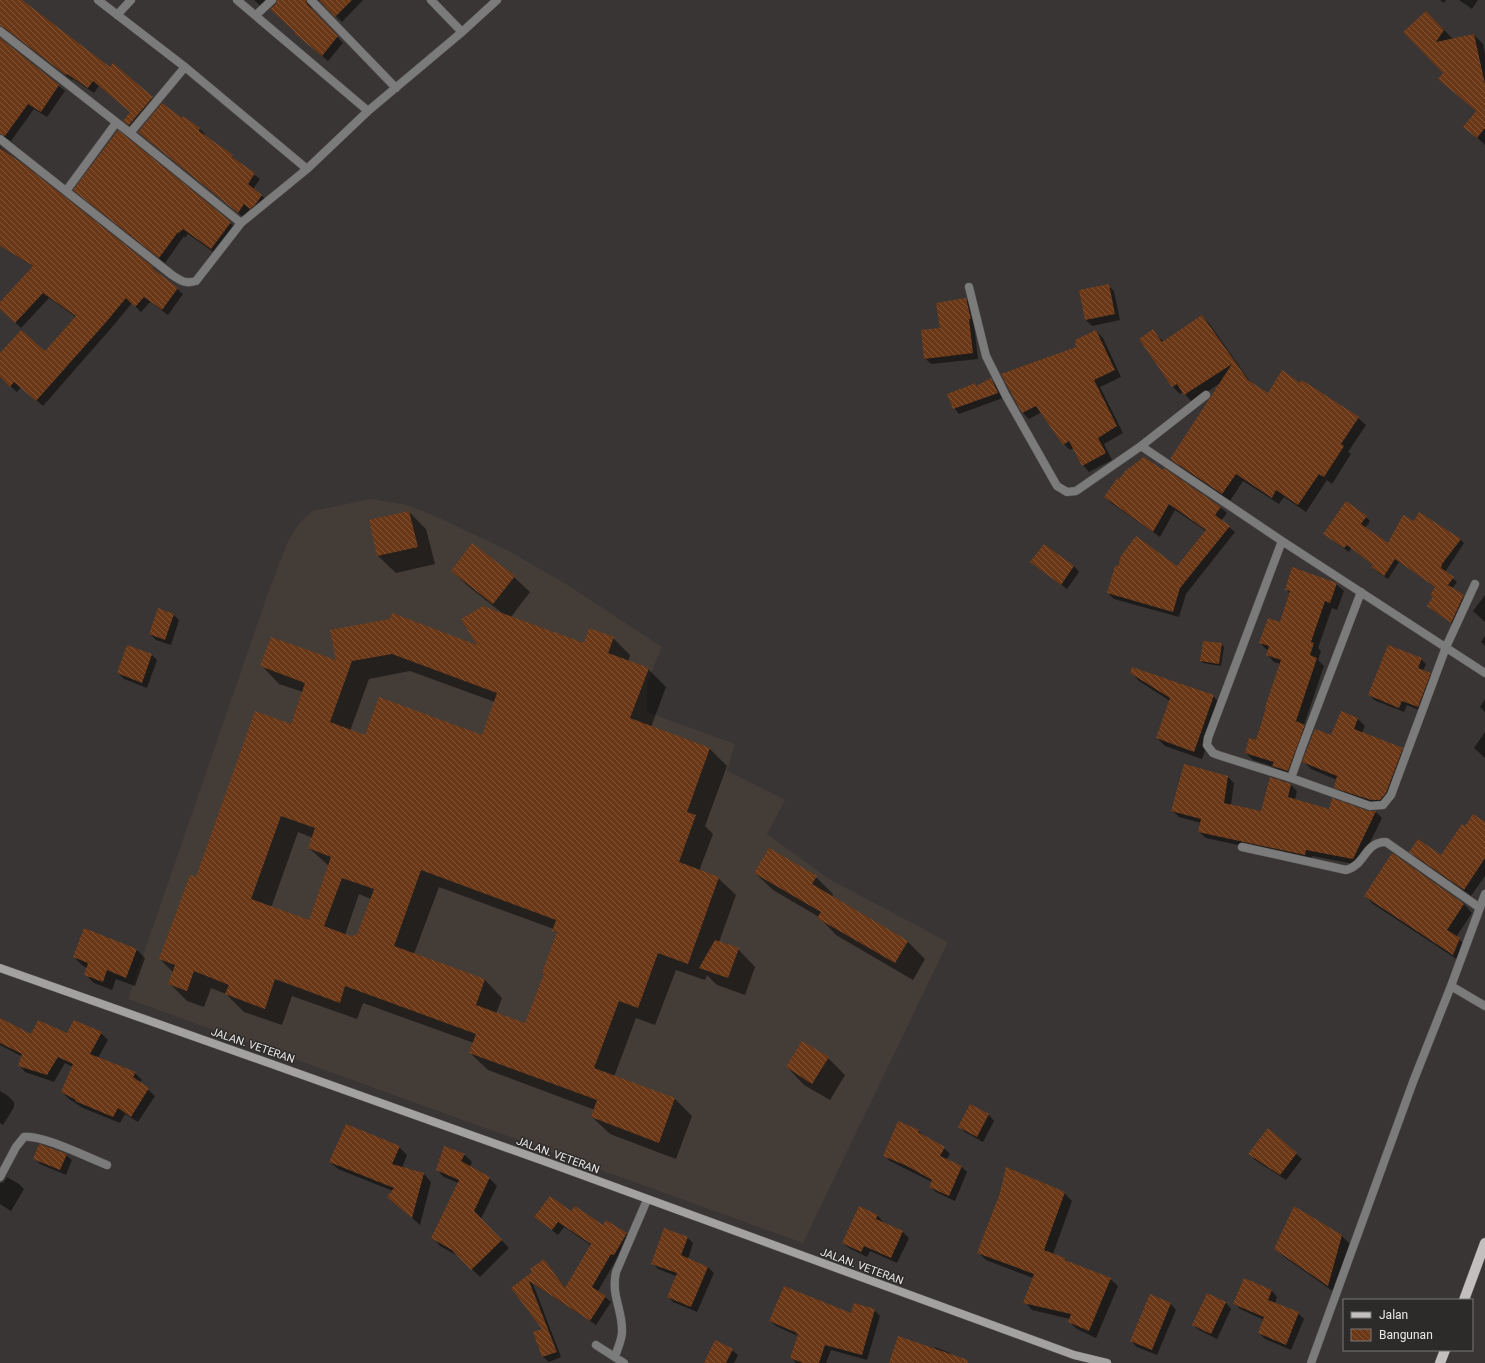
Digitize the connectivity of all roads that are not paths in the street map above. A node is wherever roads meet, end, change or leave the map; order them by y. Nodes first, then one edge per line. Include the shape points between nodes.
1 (98, 0) edge
2 (131, 0) edge
3 (237, 0) edge
4 (272, 0) edge
5 (311, 0) edge
6 (431, 0) edge
7 (498, 0) edge
8 (117, 15) junction
9 (256, 15) junction
10 (0, 31) edge
11 (462, 32) junction
12 (185, 67) junction
13 (396, 88) junction
14 (368, 111) junction
15 (116, 122) junction
16 (130, 133) junction
17 (0, 139) edge
18 (307, 169) junction
19 (66, 191) junction
20 (241, 223) junction
21 (969, 287) dead end
22 (1206, 395) dead end
23 (1141, 446) junction
24 (1282, 541) junction
25 (1475, 584) dead end
26 (1362, 592) junction
27 (1446, 646) junction
28 (1485, 673) edge
29 (1291, 778) junction
30 (1242, 847) dead end
31 (1485, 894) edge
32 (1480, 908) junction
33 (0, 968) edge
34 (1451, 986) junction
35 (1485, 1006) edge
36 (107, 1165) dead end
37 (0, 1177) edge
38 (647, 1200) junction
39 (1485, 1243) edge
40 (1464, 1299) edge
41 (596, 1345) dead end
42 (1445, 1351) edge
43 (615, 1357) junction
44 (624, 1363) edge
45 (1107, 1363) edge
46 (1312, 1363) edge
47 (1440, 1363) edge

1 - 8 street
2 - 8 street
3 - 9 street
4 - 9 street
5 - 13 street
6 - 11 street
7 - 11 street
8 - 12 street
9 - 14 street
10 - 15 street
11 - 13 street
12 - 16 street
12 - 18 street
13 - 14 street
14 - 18 street
15 - 16 street
15 - 19 street
16 - 20 street
17 - 19 street
18 - 20 street
19 - 20 street via 172,275 188,283 196,281
21 - 23 street via 986,356 1057,486 1067,492 1076,491
22 - 23 street
23 - 24 street
24 - 26 street
24 - 29 street via 1207,745 1218,755
25 - 27 street
26 - 27 street
26 - 29 street
27 - 28 street
27 - 29 street via 1391,795 1383,805 1370,806
30 - 32 street via 1346,870 1358,864 1372,846 1386,842
31 - 32 street
32 - 34 street
33 - 38 street, JALAN. VETERAN via 274,1064
34 - 35 street
34 - 46 street via 1413,1082
36 - 37 street via 47,1141 24,1137
38 - 43 street via 616,1272 614,1289 623,1332
38 - 45 street, JALAN. VETERAN via 1074,1354
39 - 40 main road
41 - 43 street
42 - 47 main road
43 - 44 street

